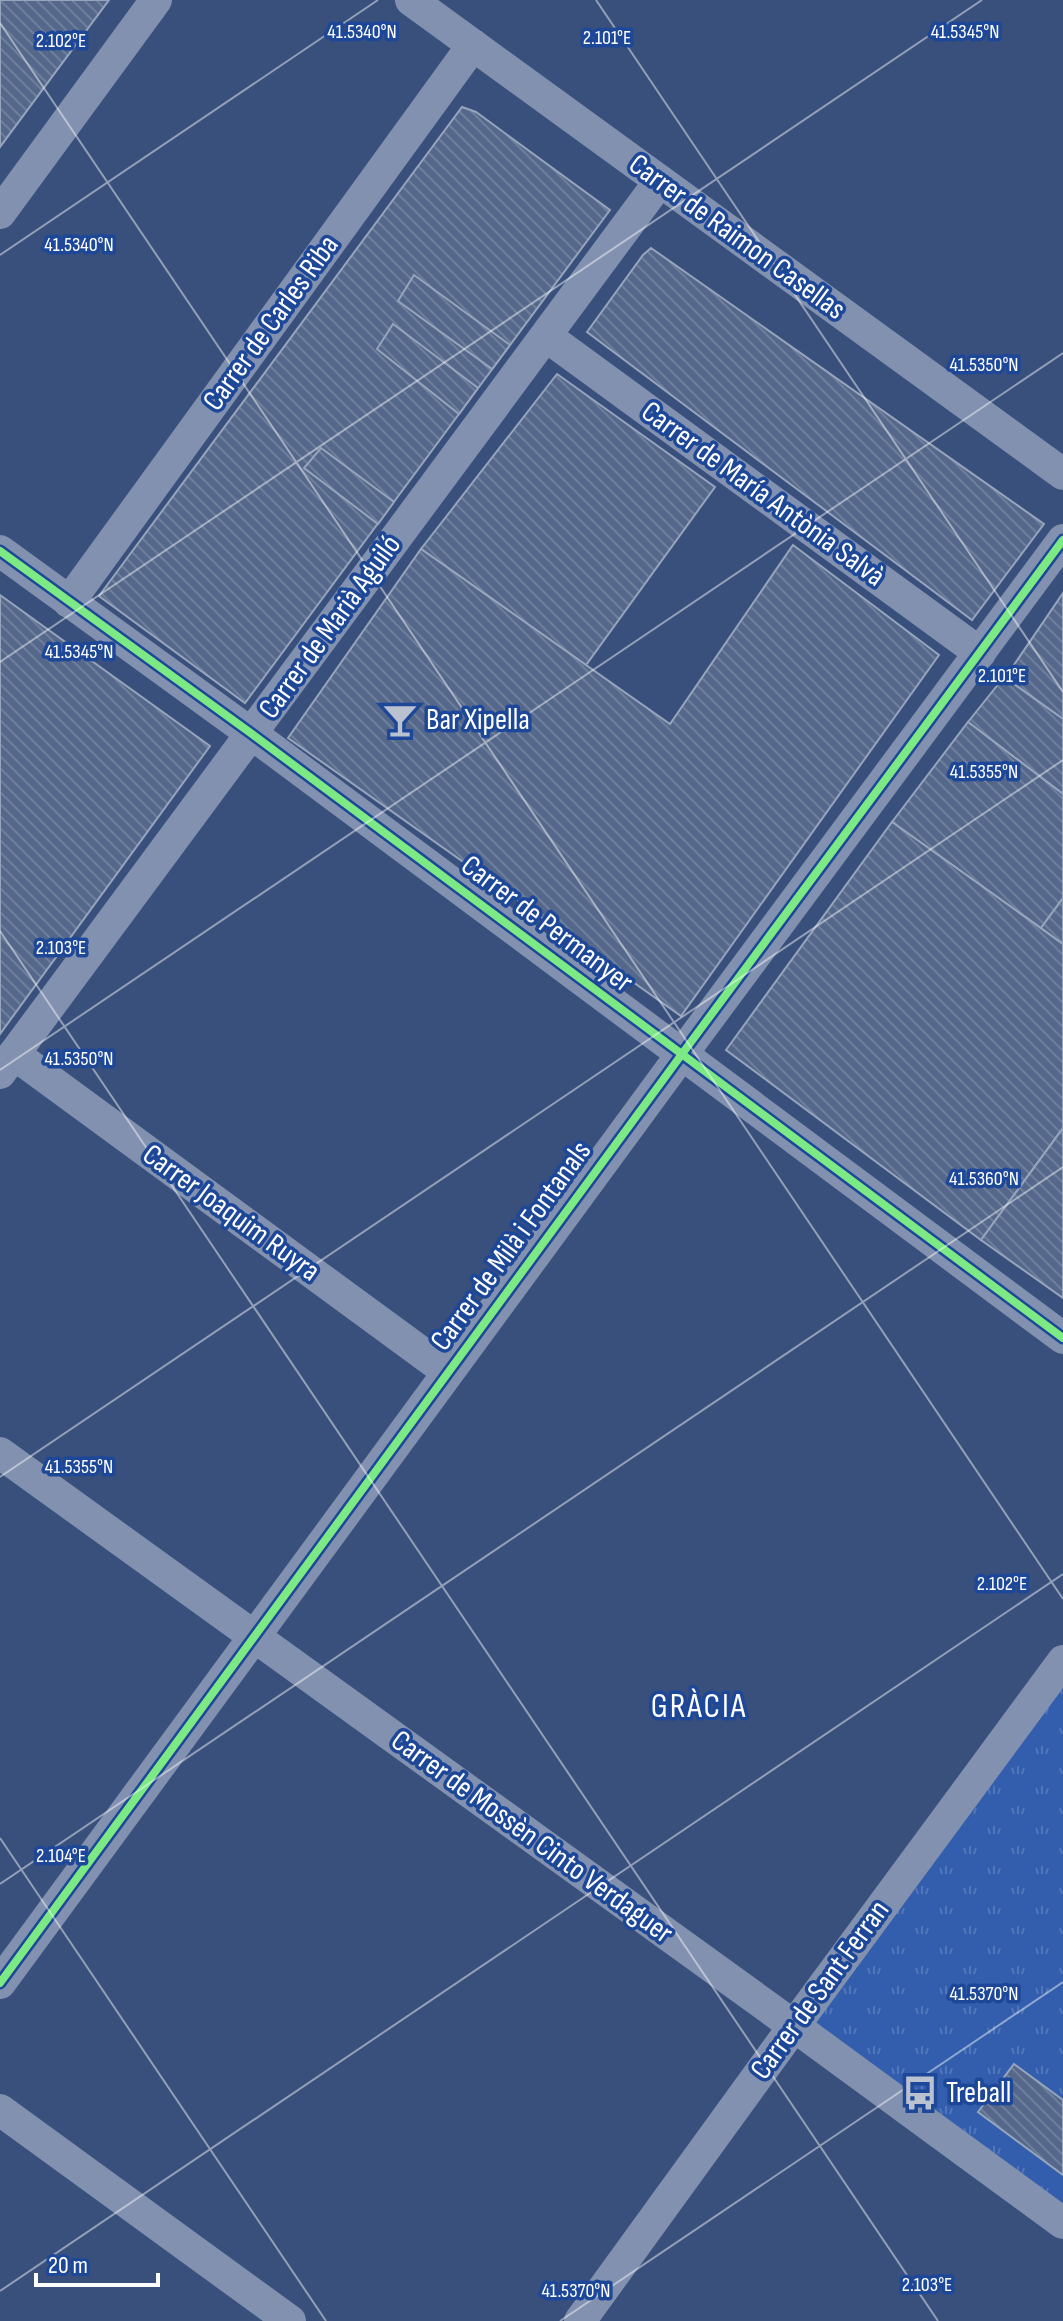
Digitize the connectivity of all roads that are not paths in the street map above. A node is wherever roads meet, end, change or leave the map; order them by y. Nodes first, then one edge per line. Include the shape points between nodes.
1 (156, 0) edge
2 (411, 0) edge
3 (473, 45) junction
4 (660, 181) junction
5 (0, 213) edge
6 (546, 336) junction
7 (1063, 474) edge
8 (1063, 540) edge
9 (0, 551) edge
10 (69, 602) junction
11 (980, 653) junction
12 (252, 734) junction
13 (682, 1054) junction
14 (7, 1064) edge
15 (1063, 1338) edge
16 (448, 1372) junction
17 (0, 1453) edge
18 (254, 1636) junction
19 (1063, 1661) edge
20 (0, 1983) edge
21 (794, 2026) junction
22 (0, 2110) edge
23 (1063, 2223) edge
24 (290, 2321) edge
25 (580, 2321) edge

1 - 5 street
2 - 3 street, Carrer de Raimon Casellas
3 - 4 street, Carrer de Raimon Casellas
3 - 10 street, Carrer de Carles Riba
4 - 6 street, Carrer de Marià Aguiló
4 - 7 street, Carrer de Raimon Casellas
6 - 11 street, Carrer de María Antònia Salvà
6 - 12 street, Carrer de Marià Aguiló
8 - 11 street, Carrer de Milà i Fontanals
9 - 10 street, Carrer de Permanyer
10 - 12 street, Carrer de Permanyer
11 - 13 street, Carrer de Milà i Fontanals
12 - 13 street, Carrer de Permanyer
12 - 14 street, Carrer de Marià Aguiló
13 - 15 street, Carrer de Permanyer
13 - 16 street, Carrer de Milà i Fontanals
14 - 16 street, Carrer Joaquim Ruyra
16 - 18 street, Carrer de Milà i Fontanals
17 - 18 street, Carrer de Mossèn Cinto Verdaguer
18 - 20 street, Carrer de Milà i Fontanals
18 - 21 street, Carrer de Mossèn Cinto Verdaguer
19 - 21 street, Carrer de Sant Ferran
21 - 23 street, Carrer de Mossèn Cinto Verdaguer
21 - 25 street, Carrer de Sant Ferran
22 - 24 street

